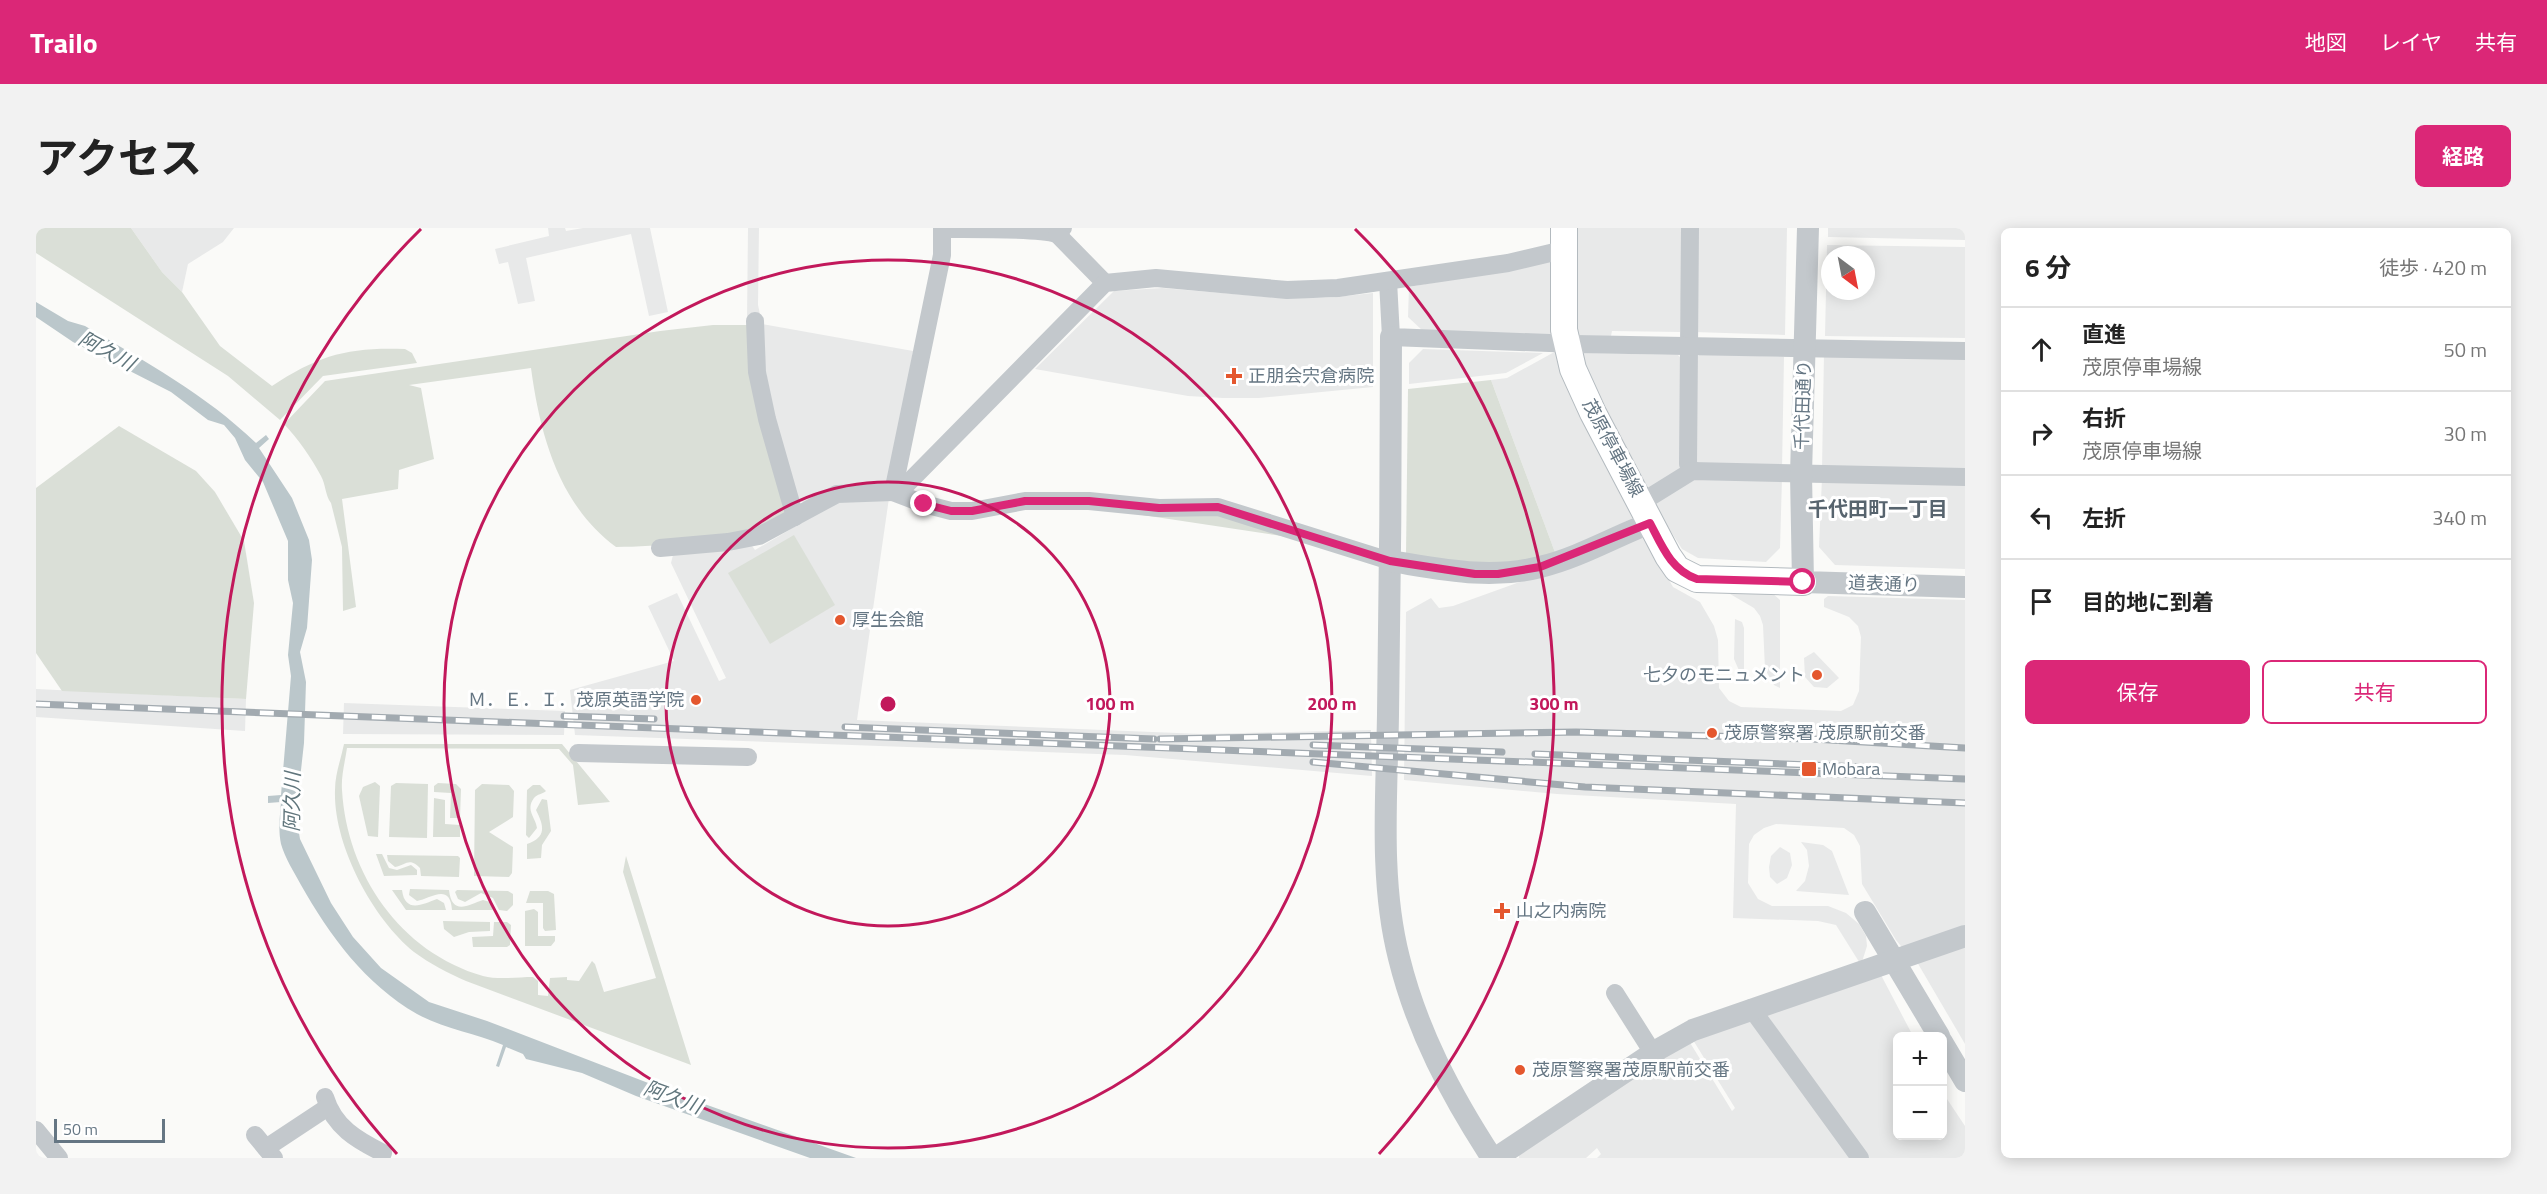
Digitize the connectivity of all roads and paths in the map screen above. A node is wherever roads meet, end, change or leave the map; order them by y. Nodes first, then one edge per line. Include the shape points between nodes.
1 (1022, 228) edge
2 (1690, 228) edge
3 (1808, 228) edge
4 (942, 229) edge
5 (1060, 231) edge
6 (1563, 239) edge
7 (1388, 281) junction
8 (1105, 284) junction
9 (755, 321) dead end
10 (1391, 337) junction
11 (1566, 343) junction
12 (1687, 346) junction
13 (1805, 348) junction
14 (1965, 351) edge
15 (1692, 471) junction
16 (1801, 474) junction
17 (1965, 477) edge
18 (893, 492) junction
19 (1646, 512) junction
20 (795, 517) junction
21 (660, 548) dead end
22 (1390, 561) junction
23 (1803, 582) junction
24 (1965, 587) edge
25 (578, 753) dead end
26 (748, 757) dead end
27 (1865, 912) dead end
28 (1965, 936) edge
29 (1895, 961) junction
30 (1615, 993) dead end
31 (1751, 1008) junction
32 (1937, 1032) edge
33 (1947, 1050) edge
34 (1653, 1053) junction
35 (1965, 1081) edge
36 (36, 1130) edge
37 (265, 1147) edge
38 (383, 1156) edge
39 (59, 1158) edge
40 (1492, 1158) edge
41 (1496, 1158) edge
42 (1860, 1158) edge

1 - 4 street
1 - 5 street
2 - 12 street
3 - 13 street, 千代田通り
4 - 18 street via 942,255
5 - 8 street
6 - 7 street via 1508,263
6 - 11 main road, 茂原停車場線
7 - 8 street via 1300,290 1156,278
7 - 10 street
8 - 18 street via 906,485
9 - 20 street via 757,372
10 - 11 street
10 - 22 street
11 - 12 street
11 - 19 main road, 茂原停車場線 via 1579,385
12 - 13 street
12 - 15 street via 1688,464
13 - 14 street
13 - 16 street, 千代田通り
15 - 16 street
15 - 19 street
16 - 17 street
16 - 23 street, 千代田通り
18 - 20 street via 837,494
18 - 22 street via 951,511 1025,501 1218,507
19 - 22 street via 1562,560 1518,571 1464,573
19 - 23 main road, 茂原停車場線 via 1677,569 1686,575 1697,579
20 - 21 street via 759,536
22 - 40 street via 1388,871 1398,957 1428,1047
23 - 24 street, 道表通り
25 - 26 street
27 - 29 street
28 - 29 street
29 - 31 street
29 - 32 street
30 - 34 street
31 - 34 street via 1693,1030
31 - 42 street
33 - 35 street
34 - 41 street
36 - 39 street
37 - 38 street via 327,1102 350,1136

